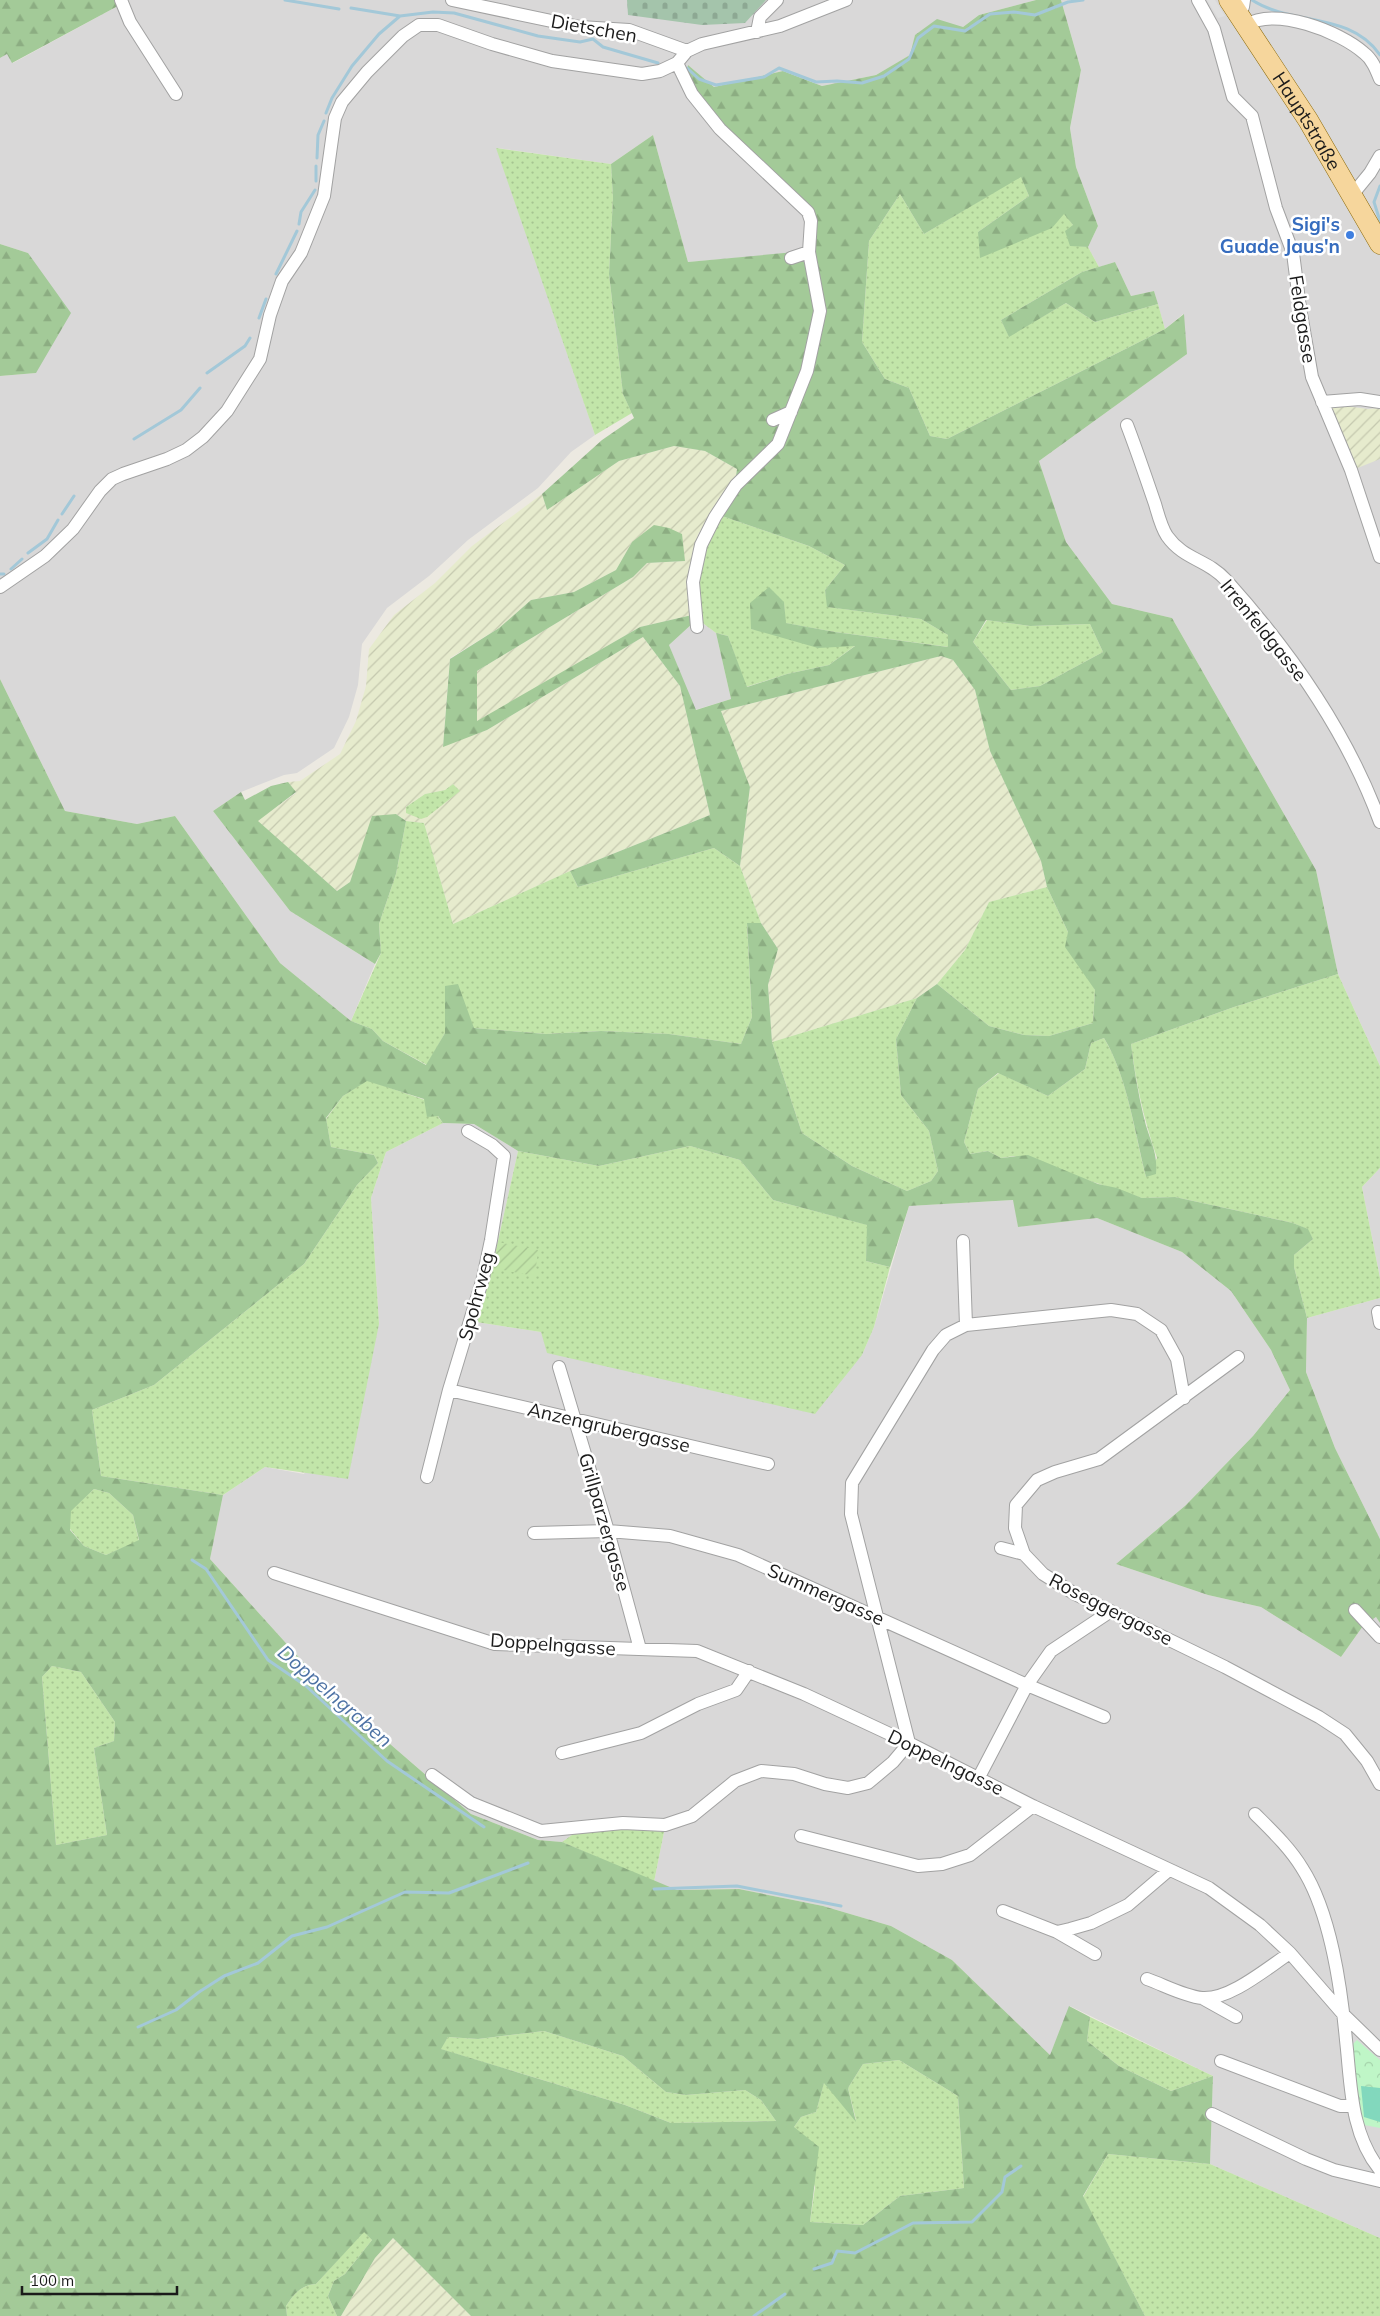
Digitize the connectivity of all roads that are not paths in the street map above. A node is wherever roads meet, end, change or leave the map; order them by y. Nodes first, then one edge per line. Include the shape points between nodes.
1 (121, 0) edge
2 (452, 0) edge
3 (777, 0) edge
4 (846, 0) edge
5 (1198, 0) edge
6 (1240, 8) edge
7 (757, 32) junction
8 (687, 52) junction
9 (677, 63) junction
10 (1380, 77) edge
11 (176, 94) dead end
12 (1380, 156) edge
13 (1352, 195) junction
14 (1380, 244) edge
15 (810, 252) junction
16 (791, 258) dead end
17 (1322, 402) junction
18 (1380, 402) edge
19 (791, 412) junction
20 (773, 420) dead end
21 (1127, 425) dead end
22 (1380, 557) edge
23 (0, 587) edge
24 (697, 627) dead end
25 (1380, 822) edge
26 (468, 1131) dead end
27 (963, 1241) dead end
28 (966, 1325) junction
29 (1238, 1357) dead end
30 (559, 1367) dead end
31 (449, 1390) junction
32 (1184, 1398) junction
33 (576, 1419) junction
34 (768, 1464) dead end
35 (427, 1477) dead end
36 (608, 1531) junction
37 (534, 1533) dead end
38 (1000, 1548) dead end
39 (1024, 1554) junction
40 (274, 1573) dead end
41 (1355, 1610) dead end
42 (1111, 1611) junction
43 (878, 1617) junction
44 (1380, 1637) edge
45 (640, 1649) junction
46 (749, 1671) junction
47 (1028, 1686) junction
48 (1104, 1717) dead end
49 (908, 1743) junction
50 (562, 1753) dead end
51 (432, 1775) dead end
52 (979, 1777) junction
53 (1380, 1784) edge
54 (1033, 1806) junction
55 (1255, 1814) dead end
56 (801, 1836) dead end
57 (1169, 1870) junction
58 (1003, 1910) dead end
59 (1057, 1932) junction
60 (1290, 1953) junction
61 (1095, 1954) dead end
62 (1147, 1978) dead end
63 (1202, 1998) junction
64 (1343, 2014) junction
65 (1236, 2016) dead end
66 (1380, 2050) edge
67 (1221, 2060) dead end
68 (1352, 2106) junction
69 (1212, 2114) dead end
70 (1380, 2170) edge
71 (1380, 2181) edge

1 - 11 street via 130,22
2 - 8 street, Dietschen via 580,27 629,30
3 - 7 street via 760,17
4 - 7 street
5 - 17 street, Feldgasse via 1214,29 1233,97 1252,116 1276,208 1293,253 1312,377
6 - 10 street via 1254,20 1278,18 1342,37 1365,53
6 - 13 main road, Hauptstraße
7 - 8 street via 702,44
8 - 9 street
9 - 15 street via 692,94 720,128 808,212 811,220
9 - 23 street via 642,74 552,61 438,25 419,25 403,36 342,102 335,118 324,196 301,253 282,281 260,359 227,411 186,450 112,479 73,529 45,556
12 - 13 street
13 - 14 main road, Hauptstraße
15 - 16 street
15 - 19 street via 820,310 807,371
17 - 18 street via 1360,399
17 - 22 street, Feldgasse via 1351,470
19 - 20 street
19 - 24 street via 778,444 736,485 701,545 693,582
21 - 25 street, Irrenfeldgasse via 1166,535 1184,554 1206,563 1224,578 1281,644 1350,753
26 - 31 street, Spohrweg via 504,1156 483,1278
27 - 28 street
28 - 32 street via 1111,1310 1138,1314 1161,1330 1177,1359
28 - 43 street via 946,1335 933,1350 852,1483 851,1514
29 - 32 street, Roseggergasse
30 - 33 street, Grillparzergasse
31 - 33 street, Anzengrubergasse
31 - 35 street, Spohrweg
32 - 39 street, Roseggergasse via 1099,1459 1037,1480 1016,1504 1014,1528
33 - 34 street, Anzengrubergasse
33 - 36 street, Grillparzergasse
36 - 37 street, Summergasse
36 - 43 street, Summergasse via 670,1536 738,1555
36 - 45 street, Grillparzergasse
38 - 39 street
39 - 42 street, Roseggergasse via 1043,1574
40 - 45 street, Doppelngasse via 495,1644
41 - 44 street
42 - 47 street via 1051,1651
42 - 53 street, Roseggergasse via 1225,1667 1345,1734 1367,1760
43 - 47 street, Summergasse
43 - 49 street
45 - 46 street, Doppelngasse via 697,1651
46 - 49 street, Doppelngasse
46 - 50 street via 736,1690 698,1704 641,1733
47 - 48 street, Summergasse
47 - 52 street
49 - 51 street via 893,1762 868,1783 848,1788 794,1774 761,1771 735,1781 692,1816 665,1825 623,1823 541,1831 471,1803
49 - 52 street, Doppelngasse
52 - 54 street, Doppelngasse
54 - 56 street, Doppelngasse via 970,1855 942,1864 918,1866
54 - 57 street, Doppelngasse
55 - 64 street via 1289,1851 1311,1884 1326,1925
57 - 59 street via 1128,1906 1091,1923
57 - 60 street, Doppelngasse via 1209,1888 1260,1925
58 - 59 street
59 - 61 street
60 - 63 street via 1226,1993
60 - 64 street, Doppelngasse
62 - 63 street
63 - 65 street
64 - 66 street, Doppelngasse
64 - 68 street
67 - 68 street via 1340,2106
68 - 70 street via 1362,2136
69 - 71 street via 1306,2159 1334,2170

